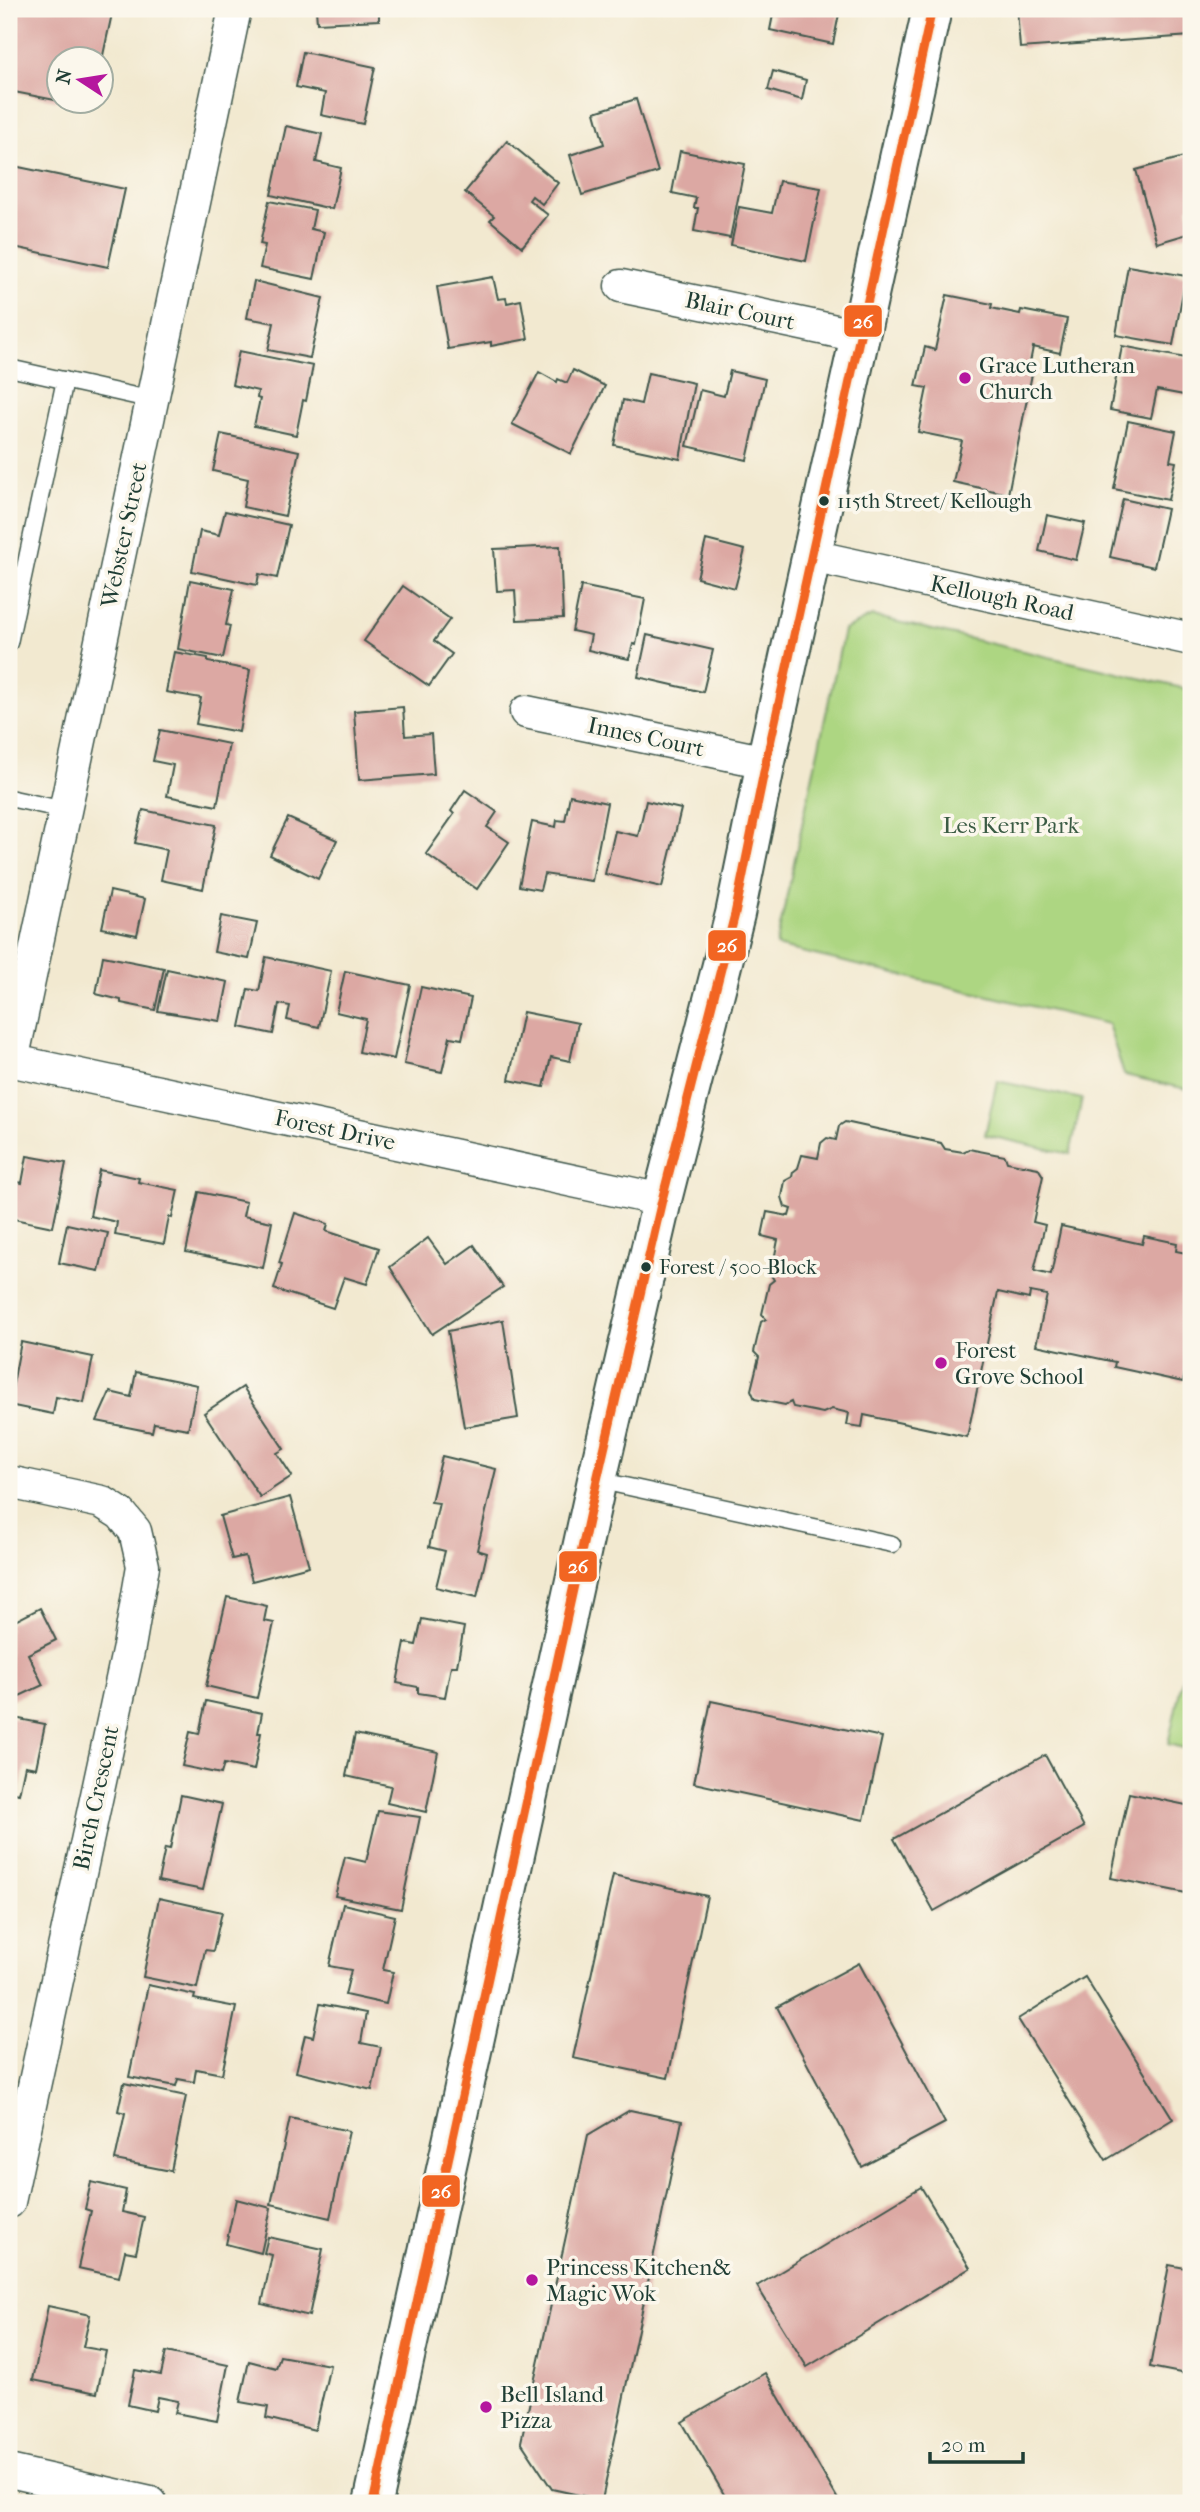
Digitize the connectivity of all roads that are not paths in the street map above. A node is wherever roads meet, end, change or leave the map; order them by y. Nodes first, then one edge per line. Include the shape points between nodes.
1 (235, 9) edge
2 (932, 10) edge
3 (621, 286) dead end
4 (859, 336) junction
5 (9, 368) edge
6 (65, 380) junction
7 (153, 400) junction
8 (812, 556) junction
9 (1191, 639) edge
10 (9, 643) edge
11 (526, 712) dead end
12 (766, 762) junction
13 (9, 798) edge
14 (65, 810) junction
15 (10, 1060) edge
16 (662, 1200) junction
17 (597, 1480) junction
18 (9, 1482) edge
19 (892, 1545) dead end
20 (9, 2202) edge
21 (9, 2472) edge
22 (151, 2503) edge
23 (373, 2503) edge

1 - 7 street, Webster Street
2 - 4 street
3 - 4 street, Blair Court
4 - 8 street
5 - 6 lane
6 - 7 lane
6 - 10 lane
7 - 14 street, Webster Street
8 - 9 street, Kellough Road
8 - 12 street
11 - 12 street, Innes Court
12 - 16 street via 735,914
13 - 14 lane
14 - 15 street, Webster Street
15 - 16 street, Forest Drive
16 - 17 street
17 - 19 lane
17 - 23 street
18 - 20 street, Birch Crescent via 102,1502 121,1514 135,1531 143,1566
21 - 22 street

